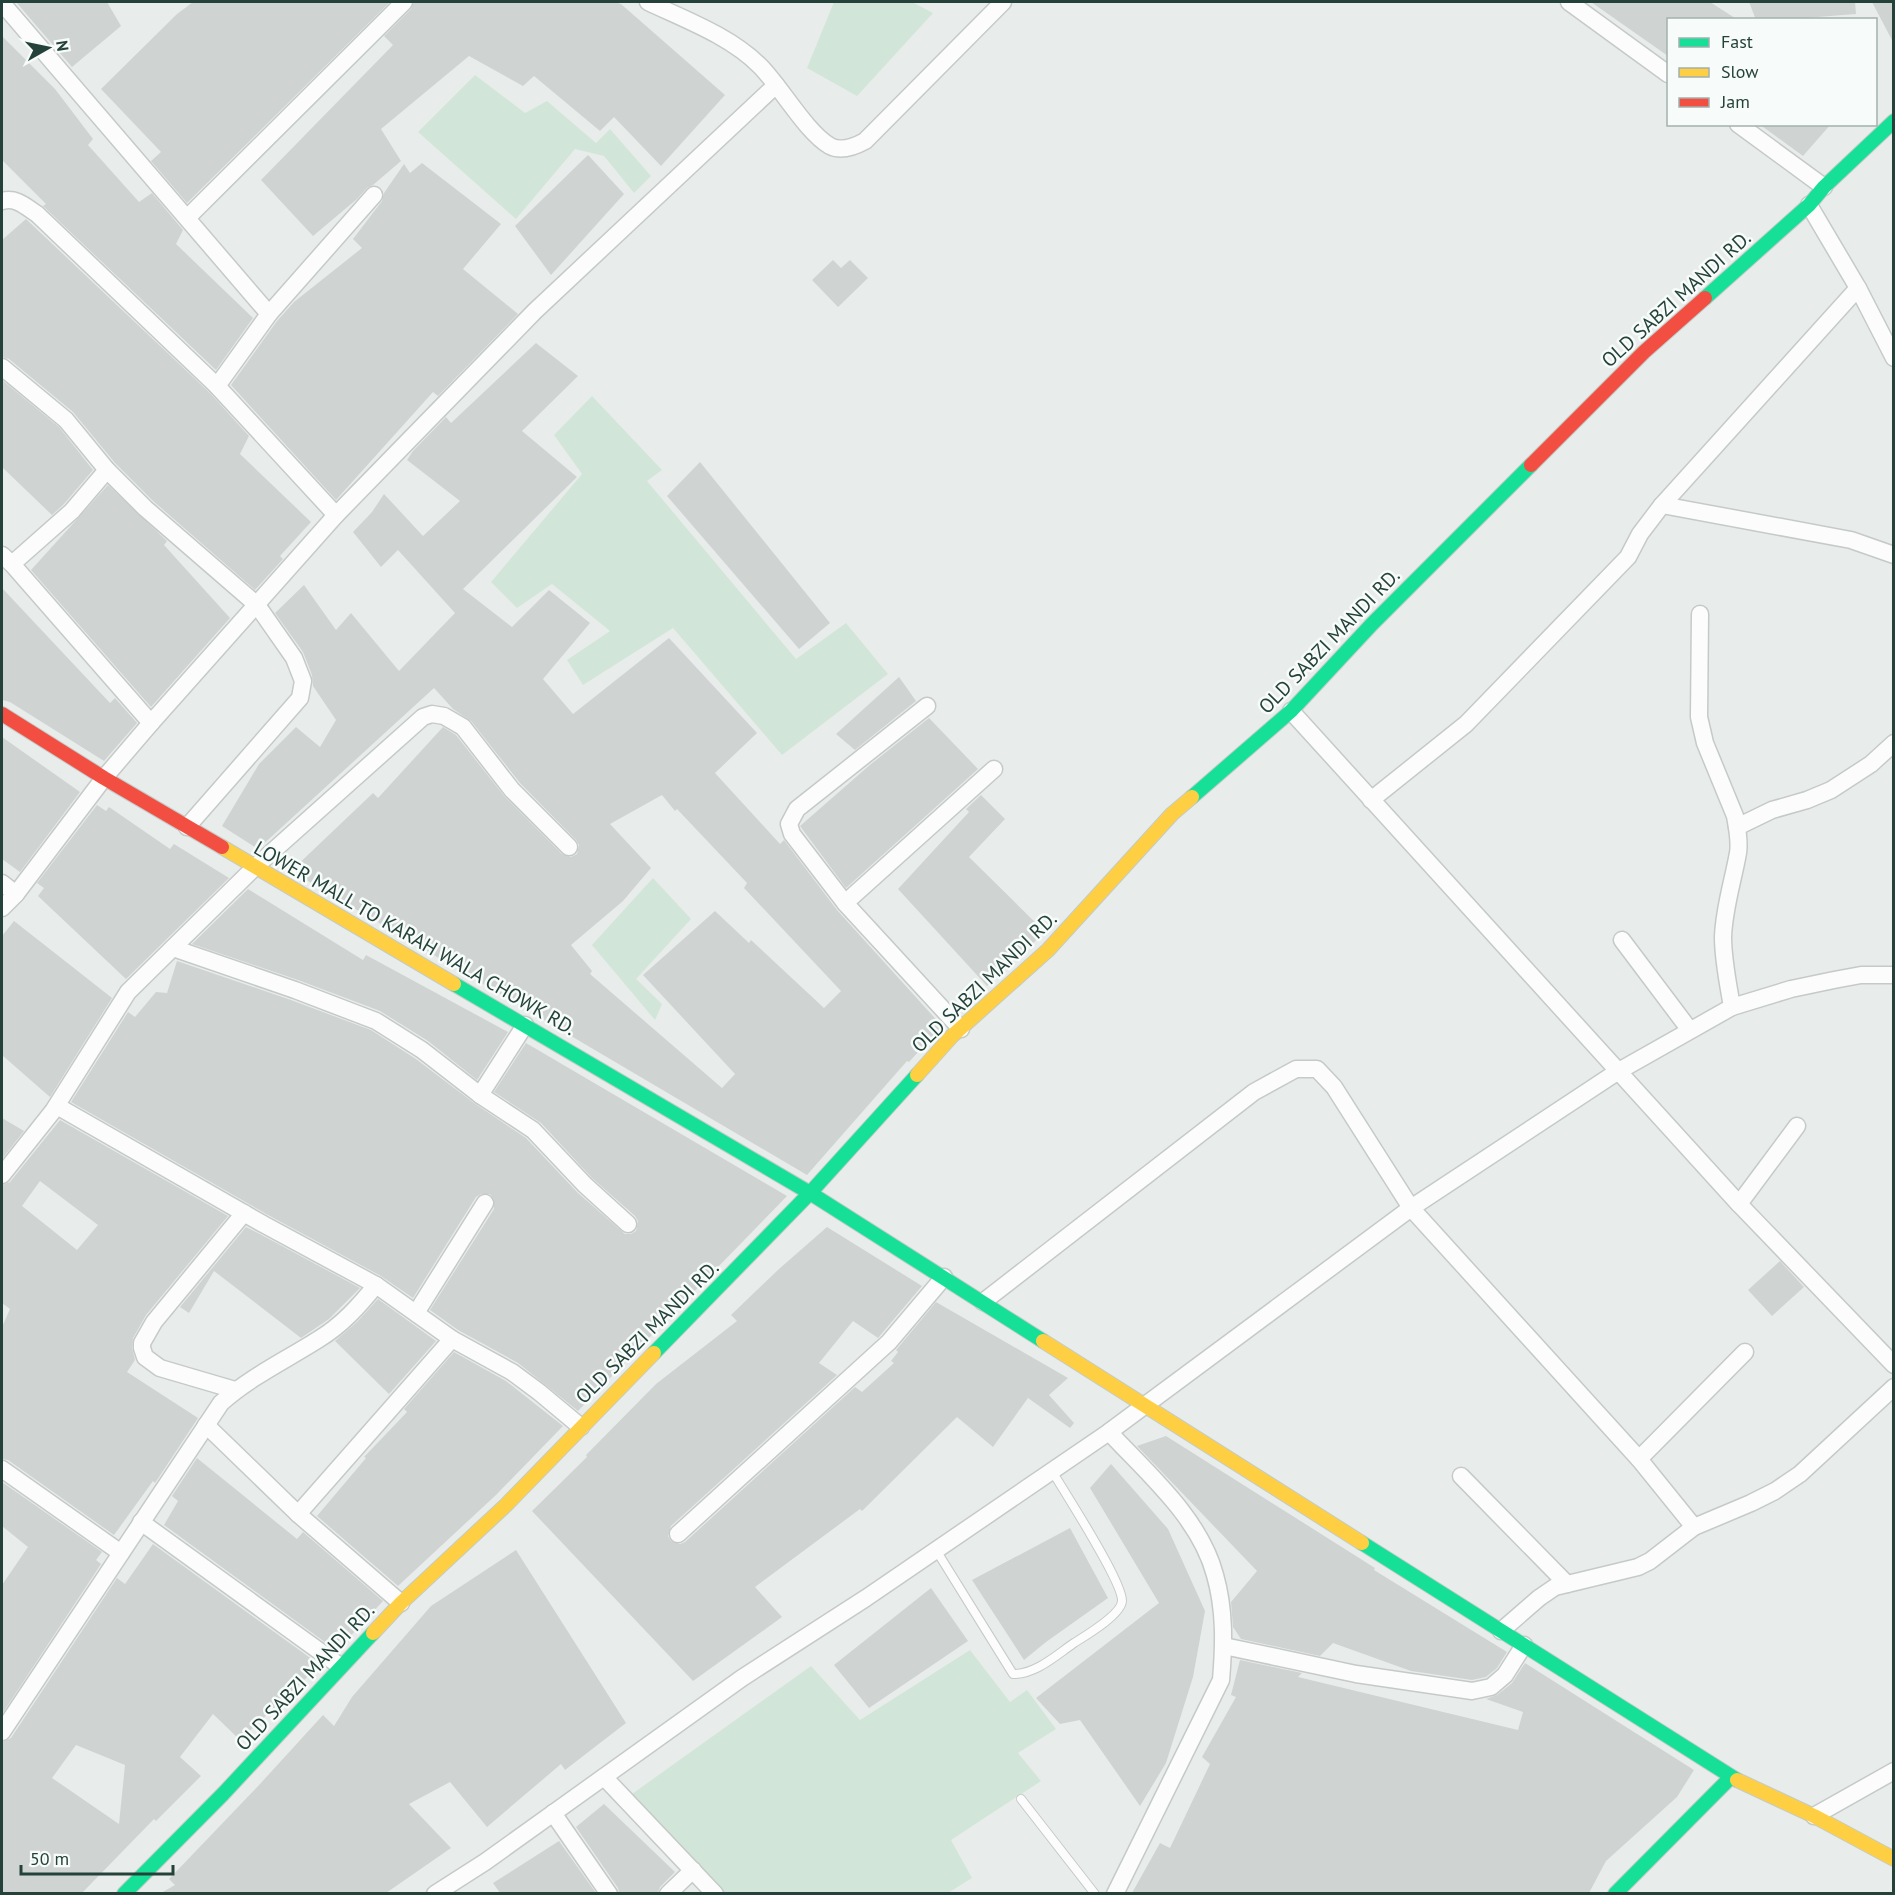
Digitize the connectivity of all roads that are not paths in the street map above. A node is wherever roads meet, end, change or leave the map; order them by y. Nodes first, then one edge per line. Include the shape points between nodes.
1 (404, 2) edge
2 (648, 2) edge
3 (1004, 2) edge
4 (1570, 2) edge
5 (2, 3) edge
6 (1667, 73) edge
7 (776, 85) junction
8 (1893, 121) edge
9 (1741, 126) edge
10 (1824, 187) junction
11 (374, 195) dead end
12 (2, 201) edge
13 (1809, 205) junction
14 (188, 217) junction
15 (1858, 288) junction
16 (269, 314) junction
17 (1893, 358) edge
18 (2, 367) edge
19 (217, 386) junction
20 (107, 470) junction
21 (1662, 505) junction
22 (336, 515) junction
23 (1893, 555) edge
24 (7, 559) edge
25 (257, 605) junction
26 (1700, 614) dead end
27 (927, 706) dead end
28 (1291, 711) junction
29 (2, 714) edge
30 (151, 723) junction
31 (1893, 743) edge
32 (994, 769) dead end
33 (104, 778) junction
34 (1371, 800) junction
35 (187, 827) junction
36 (1737, 827) junction
37 (569, 847) dead end
38 (255, 867) junction
39 (2, 883) edge
40 (16, 894) junction
41 (845, 903) junction
42 (2, 908) edge
43 (1622, 940) dead end
44 (173, 948) junction
45 (1893, 975) edge
46 (1732, 1007) junction
47 (525, 1025) junction
48 (961, 1029) junction
49 (1689, 1029) junction
50 (1617, 1072) junction
51 (480, 1095) junction
52 (57, 1106) junction
53 (1797, 1126) dead end
54 (2, 1175) edge
55 (810, 1194) junction
56 (485, 1203) dead end
57 (1739, 1204) junction
58 (1411, 1208) junction
59 (244, 1213) junction
60 (628, 1224) dead end
61 (944, 1277) junction
62 (376, 1285) junction
63 (983, 1302) junction
64 (416, 1313) junction
65 (452, 1339) junction
66 (1745, 1352) dead end
67 (1893, 1365) edge
68 (1893, 1387) edge
69 (236, 1390) junction
70 (1144, 1405) junction
71 (206, 1425) junction
72 (581, 1427) junction
73 (1109, 1432) junction
74 (1639, 1459) junction
75 (2, 1469) edge
76 (1052, 1471) junction
77 (1461, 1476) dead end
78 (298, 1514) junction
79 (141, 1522) junction
80 (1694, 1527) junction
81 (678, 1534) dead end
82 (936, 1550) junction
83 (121, 1553) junction
84 (1568, 1584) junction
85 (401, 1603) junction
86 (1501, 1631) junction
87 (1224, 1646) junction
88 (1524, 1646) junction
89 (340, 1666) junction
90 (2, 1732) edge
91 (1893, 1771) edge
92 (604, 1777) junction
93 (1731, 1777) junction
94 (1021, 1800) dead end
95 (553, 1813) junction
96 (1814, 1816) junction
97 (1893, 1859) edge
98 (693, 1870) junction
99 (124, 1893) edge
100 (435, 1893) edge
101 (609, 1893) edge
102 (668, 1893) edge
103 (715, 1893) edge
104 (1095, 1893) edge
105 (1115, 1893) edge
106 (1615, 1893) edge

1 - 14 street
2 - 7 street via 740,48
3 - 7 street via 865,141 852,148 832,147 816,135
4 - 6 street
5 - 14 street
7 - 22 street via 535,311
8 - 10 street, OLD SABZI MANDI RD.
9 - 10 street
10 - 13 street, OLD SABZI MANDI RD.
11 - 16 street
12 - 19 street via 19,201 37,214
13 - 15 street
13 - 28 street, OLD SABZI MANDI RD. via 1644,352 1372,624
14 - 16 street
15 - 17 street
15 - 21 street
16 - 19 street
18 - 20 street via 66,420
19 - 22 street
20 - 24 street via 72,512
20 - 25 street
21 - 23 street via 1851,540
21 - 34 street via 1628,557 1467,724
22 - 25 street
24 - 30 street
25 - 30 street
25 - 35 street via 294,658 303,681 300,698
26 - 36 street via 1699,717
27 - 41 street via 797,809 789,824 792,834
28 - 34 street
28 - 48 street, OLD SABZI MANDI RD. via 1172,814 1048,950
29 - 33 street, LOWER MALL TO KARAH WALA CHOWK RD.
30 - 33 street
31 - 36 street via 1871,764 1831,790
32 - 41 street
33 - 35 street, LOWER MALL TO KARAH WALA CHOWK RD.
33 - 40 street
34 - 50 street
35 - 38 street, LOWER MALL TO KARAH WALA CHOWK RD.
36 - 46 street via 1738,850 1723,935
37 - 38 street via 512,790 463,727 432,714 423,717
38 - 44 street
38 - 47 street, LOWER MALL TO KARAH WALA CHOWK RD.
39 - 40 street
40 - 42 street
41 - 48 street
43 - 49 street
44 - 51 street via 376,1021 422,1050
44 - 52 street via 128,992
45 - 46 street via 1861,975
46 - 49 street
47 - 51 street
47 - 55 street, LOWER MALL TO KARAH WALA CHOWK RD.
48 - 55 street, OLD SABZI MANDI RD.
49 - 50 street
50 - 57 street
50 - 58 street
51 - 60 street via 533,1130
52 - 54 street
52 - 59 street
53 - 57 street
55 - 61 street, LOWER MALL TO KARAH WALA CHOWK RD.
55 - 72 street, OLD SABZI MANDI RD.
56 - 64 street
57 - 67 street
58 - 63 street via 1334,1087 1317,1069 1296,1069 1254,1092
58 - 70 street
58 - 74 street
59 - 62 street
59 - 69 street via 142,1342 145,1357 160,1368
61 - 63 street, LOWER MALL TO KARAH WALA CHOWK RD.
61 - 81 street via 889,1342
62 - 64 street
62 - 69 street via 351,1314 320,1338
63 - 70 street, LOWER MALL TO KARAH WALA CHOWK RD.
64 - 65 street
65 - 72 street via 512,1372
65 - 78 street
66 - 74 street
68 - 80 street via 1800,1474 1775,1491
69 - 71 street
70 - 73 street
70 - 86 street, LOWER MALL TO KARAH WALA CHOWK RD.
71 - 78 street
71 - 79 street
72 - 85 street, OLD SABZI MANDI RD. via 506,1505
73 - 76 street
73 - 87 street via 1175,1503 1201,1541 1215,1574
74 - 80 street
75 - 83 street
76 - 82 street
76 - 82 lane via 1098,1548 1122,1601 1119,1610 1097,1628 1030,1672 1013,1674
77 - 84 street
78 - 85 street
79 - 83 street
79 - 89 street
80 - 84 street via 1638,1567
82 - 92 street via 742,1678
83 - 90 street
84 - 86 street via 1539,1598
85 - 89 street, OLD SABZI MANDI RD.
86 - 88 street, LOWER MALL TO KARAH WALA CHOWK RD.
87 - 88 street via 1356,1674 1472,1691 1491,1687 1505,1675
87 - 105 street via 1221,1680
88 - 93 street, LOWER MALL TO KARAH WALA CHOWK RD.
89 - 99 street, OLD SABZI MANDI RD. via 223,1794
91 - 96 street
92 - 95 street
92 - 98 street
93 - 96 street, LOWER MALL TO KARAH WALA CHOWK RD.
93 - 106 street
94 - 104 lane
95 - 100 street via 485,1863
95 - 101 street
96 - 97 street, LOWER MALL TO KARAH WALA CHOWK RD.
98 - 102 street
98 - 103 street

